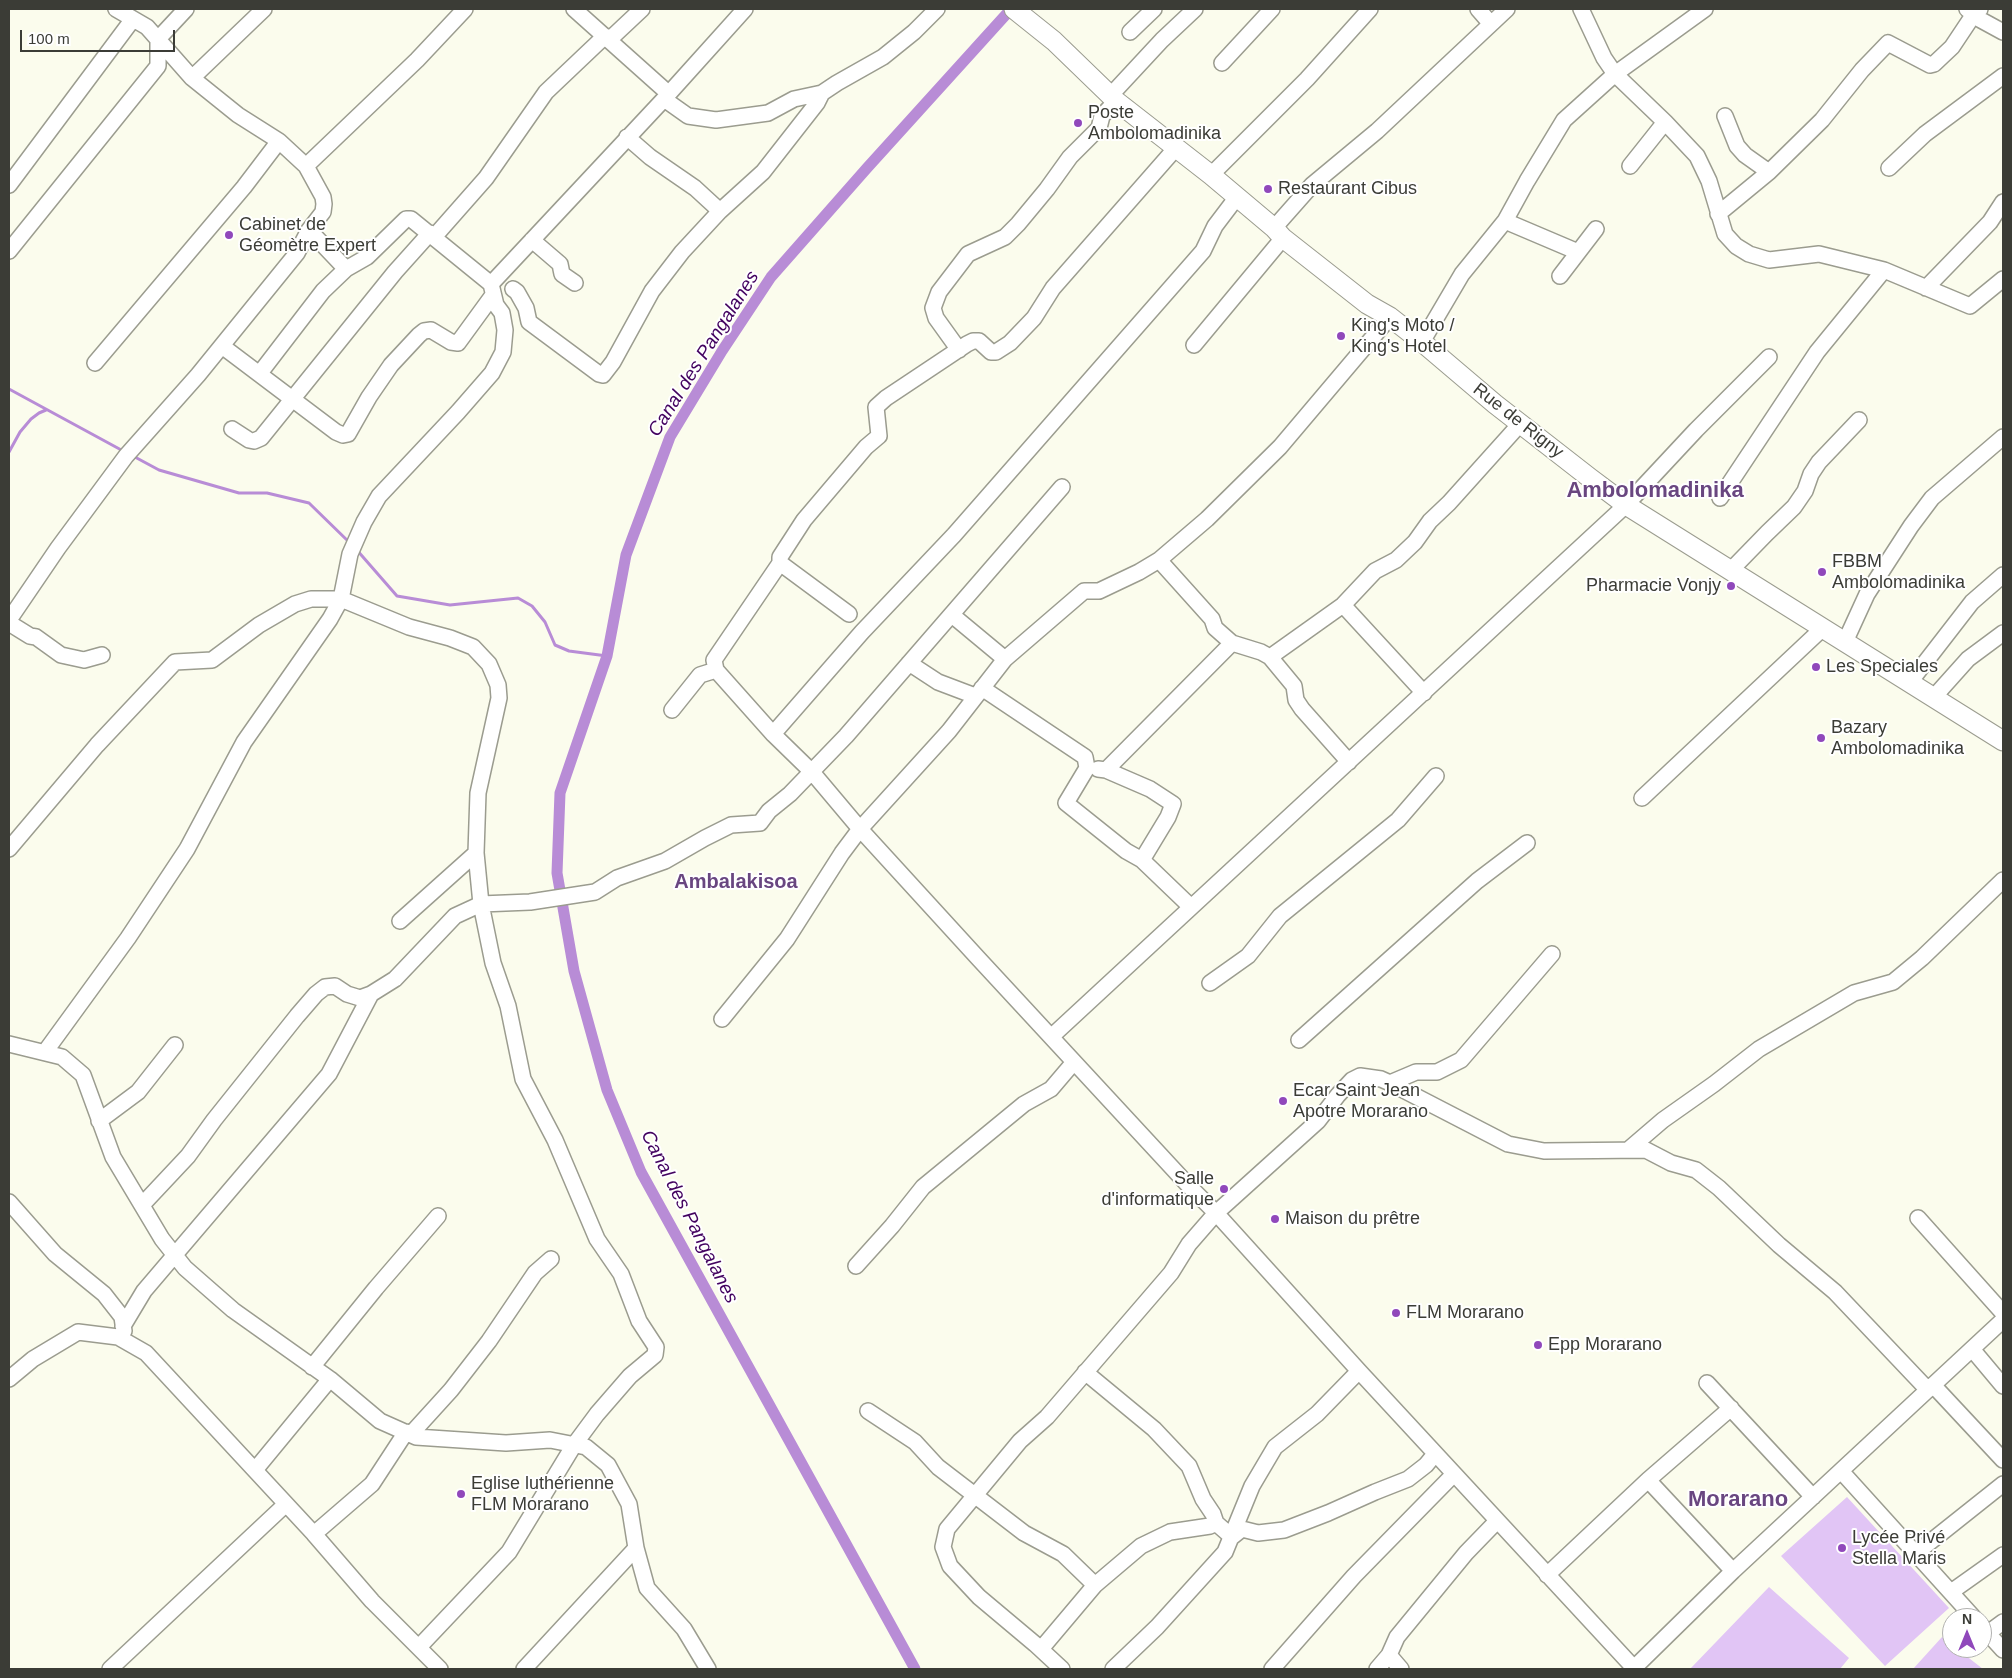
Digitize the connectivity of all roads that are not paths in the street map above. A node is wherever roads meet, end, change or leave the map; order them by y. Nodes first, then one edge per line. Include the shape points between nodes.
1 (116, 9) edge
2 (186, 9) edge
3 (264, 9) edge
4 (465, 9) edge
5 (574, 9) edge
6 (642, 9) edge
7 (745, 9) edge
8 (937, 9) edge
9 (1014, 9) edge
10 (1154, 9) edge
11 (1195, 9) edge
12 (1272, 9) edge
13 (1370, 9) edge
14 (1478, 9) edge
15 (1507, 9) edge
16 (1581, 9) edge
17 (1705, 9) edge
18 (1974, 10) edge
19 (133, 19) junction
20 (1491, 24) junction
21 (1130, 32) dead end
22 (2003, 32) edge
23 (607, 38) junction
24 (158, 39) junction
25 (1222, 64) dead end
26 (1615, 74) junction
27 (2003, 76) edge
28 (192, 78) junction
29 (822, 93) junction
30 (666, 96) junction
31 (1113, 98) junction
32 (1725, 116) dead end
33 (1665, 122) junction
34 (627, 137) junction
35 (279, 142) junction
36 (1175, 149) junction
37 (306, 166) junction
38 (1630, 166) dead end
39 (1889, 168) dead end
40 (1769, 172) junction
41 (1211, 175) junction
42 (9, 185) edge
43 (1237, 197) junction
44 (2003, 202) edge
45 (720, 211) junction
46 (1718, 214) junction
47 (1506, 221) junction
48 (1596, 229) dead end
49 (309, 230) junction
50 (1279, 233) junction
51 (432, 235) junction
52 (532, 240) junction
53 (9, 251) edge
54 (1578, 252) junction
55 (346, 269) junction
56 (1884, 270) junction
57 (1560, 276) dead end
58 (2003, 279) edge
59 (575, 283) dead end
60 (1926, 288) junction
61 (513, 289) dead end
62 (492, 290) junction
63 (502, 313) junction
64 (1390, 317) junction
65 (529, 322) junction
66 (1422, 342) junction
67 (1194, 345) dead end
68 (222, 346) junction
69 (958, 350) junction
70 (1769, 357) dead end
71 (95, 363) dead end
72 (260, 373) junction
73 (292, 398) junction
74 (1859, 420) dead end
75 (1520, 424) junction
76 (232, 429) dead end
77 (2003, 437) edge
78 (1062, 487) dead end
79 (1720, 498) dead end
80 (1626, 505) junction
81 (1159, 560) junction
82 (780, 563) junction
83 (1731, 570) junction
84 (2003, 575) edge
85 (341, 599) junction
86 (1343, 605) junction
87 (849, 614) dead end
88 (952, 615) junction
89 (9, 622) edge
90 (1823, 628) junction
91 (2003, 633) edge
92 (1844, 642) junction
93 (1232, 643) junction
94 (102, 655) dead end
95 (1270, 657) junction
96 (1005, 659) junction
97 (909, 663) junction
98 (716, 670) junction
99 (1910, 682) junction
100 (979, 692) junction
101 (1424, 693) junction
102 (1934, 698) junction
103 (672, 710) dead end
104 (773, 734) junction
105 (2003, 741) edge
106 (1349, 762) junction
107 (1087, 768) junction
108 (1106, 770) junction
109 (812, 772) junction
110 (1436, 776) dead end
111 (1642, 798) dead end
112 (860, 828) junction
113 (1527, 843) dead end
114 (9, 849) edge
115 (476, 853) junction
116 (1142, 860) junction
117 (2003, 880) edge
118 (481, 904) junction
119 (1191, 907) junction
120 (400, 921) dead end
121 (1552, 954) dead end
122 (1210, 983) dead end
123 (371, 994) junction
124 (722, 1019) dead end
125 (1051, 1037) junction
126 (1299, 1040) dead end
127 (9, 1044) edge
128 (175, 1045) dead end
129 (45, 1052) junction
130 (1074, 1062) junction
131 (1390, 1083) junction
132 (99, 1121) junction
133 (1628, 1150) junction
134 (9, 1202) edge
135 (142, 1205) junction
136 (1216, 1213) junction
137 (438, 1216) dead end
138 (1918, 1218) dead end
139 (175, 1255) junction
140 (551, 1259) dead end
141 (856, 1266) dead end
142 (2003, 1313) edge
143 (2003, 1320) edge
144 (123, 1326) junction
145 (127, 1343) junction
146 (1972, 1349) junction
147 (312, 1367) junction
148 (1359, 1371) junction
149 (1085, 1372) junction
150 (11, 1374) edge
151 (330, 1379) junction
152 (1707, 1383) dead end
153 (2003, 1386) edge
154 (1931, 1388) junction
155 (1730, 1408) junction
156 (868, 1411) dead end
157 (409, 1433) junction
158 (574, 1445) junction
159 (1435, 1454) junction
160 (2003, 1460) edge
161 (256, 1470) junction
162 (1841, 1470) junction
163 (1454, 1474) junction
164 (1648, 1480) junction
165 (2003, 1484) edge
166 (974, 1496) junction
167 (1813, 1497) junction
168 (286, 1504) junction
169 (1497, 1521) junction
170 (1216, 1523) junction
171 (314, 1534) junction
172 (1232, 1537) junction
173 (636, 1548) junction
174 (1916, 1554) junction
175 (2003, 1555) edge
176 (1733, 1571) junction
177 (1547, 1575) junction
178 (1095, 1585) junction
179 (1951, 1592) junction
180 (1965, 1608) edge
181 (1992, 1638) edge
182 (419, 1647) junction
183 (1041, 1649) junction
184 (2003, 1650) edge
185 (1389, 1655) junction
186 (110, 1669) edge
187 (440, 1669) edge
188 (524, 1669) edge
189 (708, 1669) edge
190 (1062, 1669) edge
191 (1114, 1669) edge
192 (1272, 1669) edge
193 (1377, 1669) edge
194 (1401, 1669) edge
195 (1634, 1669) edge

1 - 19 street
2 - 24 street
3 - 28 street
4 - 37 street via 417,60
5 - 23 street
6 - 23 street
7 - 30 street
8 - 29 street via 883,57
9 - 31 main road, Rue de Rigny via 1054,41
10 - 21 street
11 - 31 street via 1162,40
12 - 25 street
13 - 41 street via 1307,79
14 - 20 street
15 - 20 street
16 - 26 street
17 - 26 street
18 - 22 street via 1981,20
18 - 40 street via 1952,47 1934,64 1930,65 1888,43 1822,120
19 - 24 street
19 - 42 street
20 - 50 street via 1377,130 1312,185
23 - 30 street
23 - 51 street via 546,92 486,178
24 - 28 street
24 - 53 street via 158,66
26 - 33 street
26 - 47 street via 1564,120
27 - 39 street via 1926,134
28 - 35 street via 238,115
29 - 30 street via 794,99 768,112 716,120 688,116
29 - 45 street via 763,172
30 - 34 street
31 - 36 main road, Rue de Rigny
31 - 69 street via 1099,128 1070,157 1018,224 1005,237 968,254 939,292 933,308 936,318
32 - 40 street via 1737,146 1745,156
33 - 38 street
33 - 46 street via 1697,156 1709,181
34 - 45 street
34 - 52 street
35 - 37 street
35 - 71 street
36 - 41 main road, Rue de Rigny
36 - 69 street via 1053,288 1034,318 1010,344 991,352 984,344 973,341
37 - 49 street via 324,204 323,212
40 - 46 street
41 - 43 main road, Rue de Rigny
43 - 50 main road, Rue de Rigny
43 - 104 street via 1215,226 1203,251 954,535 862,632
44 - 60 street via 1990,222
45 - 65 street via 652,291 614,362 603,375
46 - 56 street via 1726,234 1749,254 1769,260 1820,254
47 - 54 street
47 - 66 street via 1462,274
48 - 54 street
49 - 55 street
49 - 68 street via 297,253
50 - 64 main road, Rue de Rigny via 1367,304
50 - 67 street
51 - 55 street via 411,219 406,219 367,257
51 - 62 street
51 - 73 street via 395,272
52 - 59 street via 560,264 562,274
52 - 62 street
54 - 57 street
55 - 72 street via 323,292
56 - 60 street
56 - 79 street via 1817,352
58 - 60 street via 1970,306
61 - 65 street via 526,308
62 - 63 street
62 - 73 street via 458,343 431,330 418,335 391,365 348,434 336,432
63 - 65 street
63 - 85 street via 505,330 503,352 492,373 379,496 353,548
64 - 66 main road, Rue de Rigny
64 - 81 street via 1280,447 1207,519
66 - 75 main road, Rue de Rigny
68 - 72 street
68 - 89 street via 126,456 58,548
69 - 82 street via 876,408 879,436 804,520 780,557
70 - 80 street
72 - 73 street
73 - 76 street via 258,440 249,440
74 - 83 street via 1819,462 1794,507
75 - 80 main road, Rue de Rigny
75 - 86 street via 1430,521 1415,542 1396,560 1375,571
77 - 92 street via 1926,505 1867,594
78 - 88 street
80 - 83 main road, Rue de Rigny
80 - 101 street
81 - 93 street
81 - 96 street via 1099,591 1084,591
82 - 87 street
82 - 98 street via 714,660
83 - 90 main road, Rue de Rigny
84 - 99 street via 1972,602
85 - 114 street via 311,599 295,604 259,625 212,660 175,662 97,745
85 - 115 street via 409,628 473,647 488,664 500,698 478,793
85 - 129 street via 244,742 187,849 123,945
86 - 95 street
86 - 101 street
88 - 96 street
88 - 97 street
89 - 94 street via 61,654 84,660
90 - 92 main road, Rue de Rigny
90 - 111 street
91 - 102 street via 1968,660
92 - 99 main road, Rue de Rigny
93 - 95 street
93 - 108 street
95 - 106 street via 1294,686 1296,700 1302,709
96 - 100 street
97 - 100 street via 938,682
97 - 109 street
98 - 103 street via 700,675
98 - 104 street
99 - 102 main road, Rue de Rigny
100 - 107 street via 1085,757
100 - 112 street via 949,731
101 - 106 street
102 - 105 main road, Rue de Rigny
104 - 109 street
106 - 119 street
107 - 108 street
107 - 116 street via 1066,803
108 - 116 street via 1150,789 1173,804
109 - 112 street
109 - 118 street via 768,811 760,823 731,825 665,861 617,878 595,892 530,902
110 - 122 street via 1398,820 1280,916 1248,956
112 - 124 street via 787,938
112 - 125 street
113 - 126 street via 1477,881
115 - 118 street
115 - 120 street
116 - 119 street
117 - 133 street via 1893,982 1854,993 1759,1049
118 - 123 street via 455,916 395,978
118 - 158 street via 493,963 510,1014 523,1079 555,1140 598,1239 621,1274 639,1320 656,1347 655,1355 630,1376
119 - 125 street
121 - 131 street via 1462,1060 1437,1072 1416,1072
123 - 135 street via 360,998 335,986 325,987 316,994 188,1156
123 - 139 street via 329,1074
125 - 130 street
127 - 129 street
128 - 132 street via 138,1092
129 - 132 street via 62,1056 83,1075
130 - 136 street
130 - 141 street via 1051,1089 1024,1104 923,1187
131 - 133 street via 1508,1144 1544,1151
131 - 136 street via 1360,1076 1352,1080 1318,1121
132 - 135 street via 113,1157
133 - 154 street via 1646,1150 1671,1163 1696,1170 1719,1188 1835,1292
134 - 144 street via 56,1254 104,1294 122,1317
135 - 139 street
136 - 148 street
136 - 149 street via 1189,1244 1171,1273
137 - 147 street
138 - 142 street
139 - 144 street via 144,1291
139 - 147 street via 185,1268 233,1310
140 - 157 street via 535,1273 451,1390
143 - 146 street
144 - 145 street
145 - 150 street via 118,1337 78,1332
145 - 161 street via 146,1352
146 - 153 street
146 - 154 street
147 - 151 street
148 - 159 street
148 - 172 street via 1317,1414 1275,1448 1252,1486
149 - 166 street
149 - 170 street via 1154,1429 1189,1466
151 - 157 street via 380,1421
151 - 161 street
152 - 155 street
154 - 160 street
154 - 162 street
155 - 164 street
155 - 167 street
156 - 166 street via 915,1442 938,1468
157 - 158 street via 506,1443 550,1440
157 - 171 street via 372,1484
158 - 173 street via 586,1447 608,1465 628,1504
158 - 182 street via 510,1552
159 - 163 street
159 - 172 street via 1408,1480 1328,1513 1284,1530 1258,1533 1242,1529
161 - 168 street
162 - 167 street
162 - 174 street
163 - 169 street
163 - 192 street via 1354,1576
164 - 176 street
164 - 177 street
165 - 174 street
166 - 178 street via 1024,1533 1063,1554
166 - 183 street via 947,1529 943,1547 950,1566 980,1597
167 - 176 street
168 - 171 street
168 - 186 street
169 - 177 street
169 - 185 street via 1466,1553 1397,1637
170 - 172 street
170 - 178 street via 1170,1532 1141,1546
171 - 182 street via 372,1601
172 - 191 street via 1225,1552 1204,1576
173 - 188 street
173 - 189 street via 647,1588 684,1629
174 - 179 street
175 - 179 street
176 - 195 street
177 - 195 street
178 - 183 street
179 - 180 street
181 - 184 street
182 - 187 street
183 - 190 street
185 - 193 street
185 - 194 street

